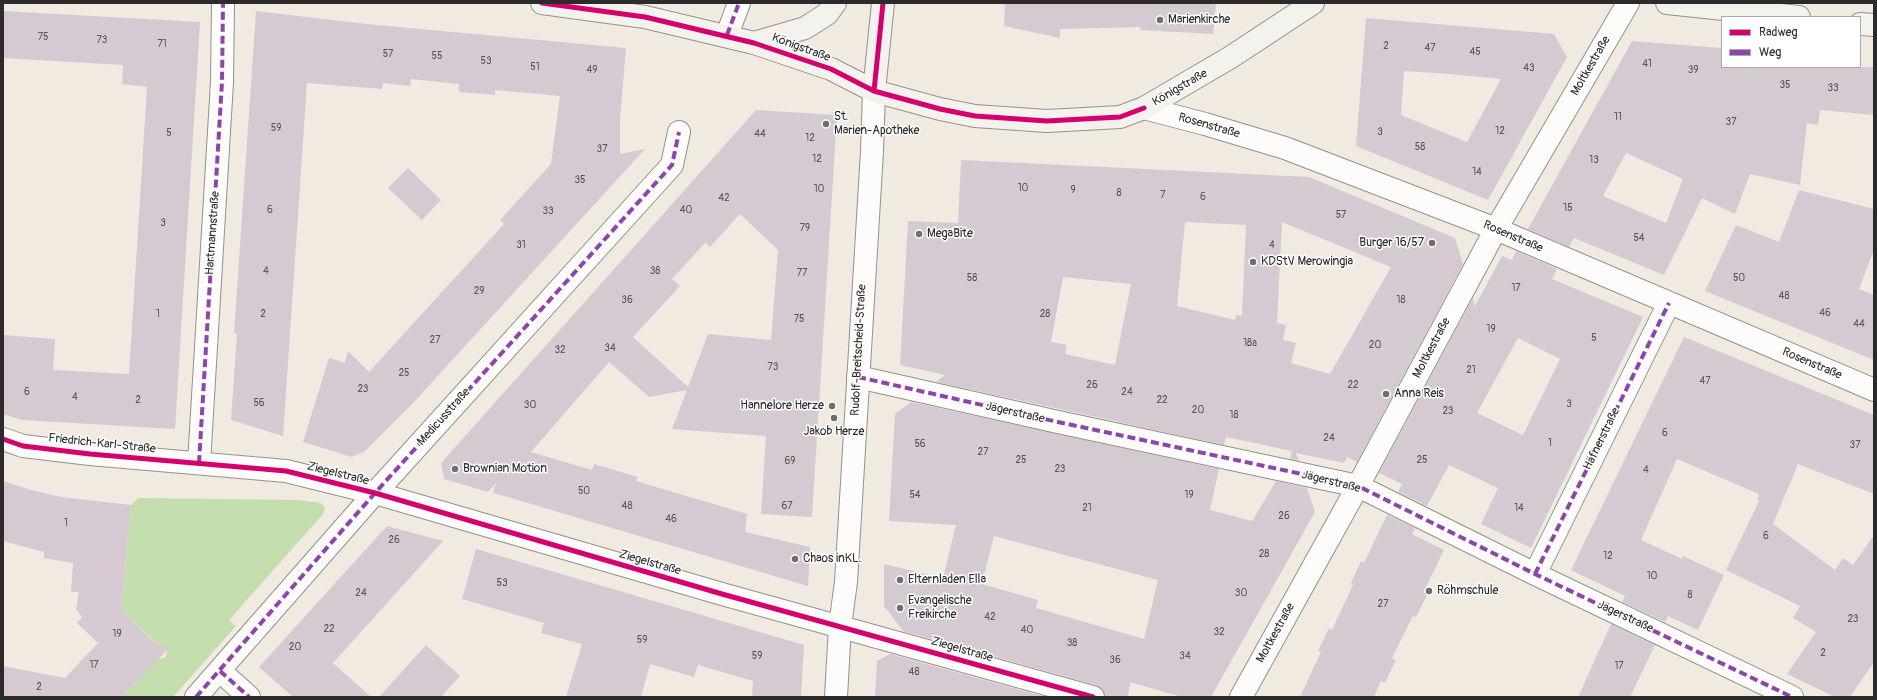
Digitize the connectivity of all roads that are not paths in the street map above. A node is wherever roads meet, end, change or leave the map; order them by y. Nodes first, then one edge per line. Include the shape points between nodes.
1 (223, 3) edge
2 (542, 3) edge
3 (739, 3) edge
4 (835, 3) edge
5 (882, 3) edge
6 (1313, 3) edge
7 (1628, 3) edge
8 (1667, 3) edge
9 (1790, 16) edge
10 (1861, 24) edge
11 (1874, 25) edge
12 (727, 36) junction
13 (754, 42) junction
14 (874, 91) junction
15 (1144, 108) junction
16 (679, 132) dead end
17 (1496, 229) junction
18 (1669, 303) junction
19 (858, 377) junction
20 (1874, 390) edge
21 (3, 439) edge
22 (199, 463) junction
23 (1358, 486) junction
24 (376, 493) junction
25 (1535, 574) junction
26 (840, 626) junction
27 (220, 671) junction
28 (196, 697) edge
29 (249, 697) edge
30 (836, 697) edge
31 (1092, 697) edge
32 (1241, 697) edge
33 (1792, 697) edge

1 - 22 street, Hartmannstraße via 222,90
2 - 12 main road, Königstraße via 645,17
3 - 12 street
4 - 13 main road via 827,14 805,28
5 - 14 main road, Rudolf-Breitscheid-Straße
6 - 15 main road, Königstraße via 1231,57
7 - 17 street, Moltkestraße
8 - 9 main road
10 - 11 main road
12 - 13 main road, Königstraße
13 - 14 main road, Königstraße via 831,69
14 - 15 main road, Königstraße via 974,116 1048,121 1120,117
14 - 19 street, Rudolf-Breitscheid-Straße
15 - 17 street, Rosenstraße via 1285,148
16 - 24 street, Medicusstraße via 672,165
17 - 18 street, Rosenstraße
17 - 23 street, Moltkestraße
18 - 20 street, Rosenstraße
18 - 25 street, Häfnerstraße
19 - 23 street, Jägerstraße
19 - 26 street, Rudolf-Breitscheid-Straße via 846,582
21 - 22 street, Friedrich-Karl-Straße via 23,446
22 - 24 street, Ziegelstraße via 286,471
23 - 25 street, Jägerstraße
23 - 32 street, Moltkestraße
24 - 26 street, Ziegelstraße
24 - 27 street, Medicusstraße
25 - 33 street, Jägerstraße
26 - 30 street, Rudolf-Breitscheid-Straße
26 - 31 street, Ziegelstraße
27 - 28 street, Medicusstraße
27 - 29 street

